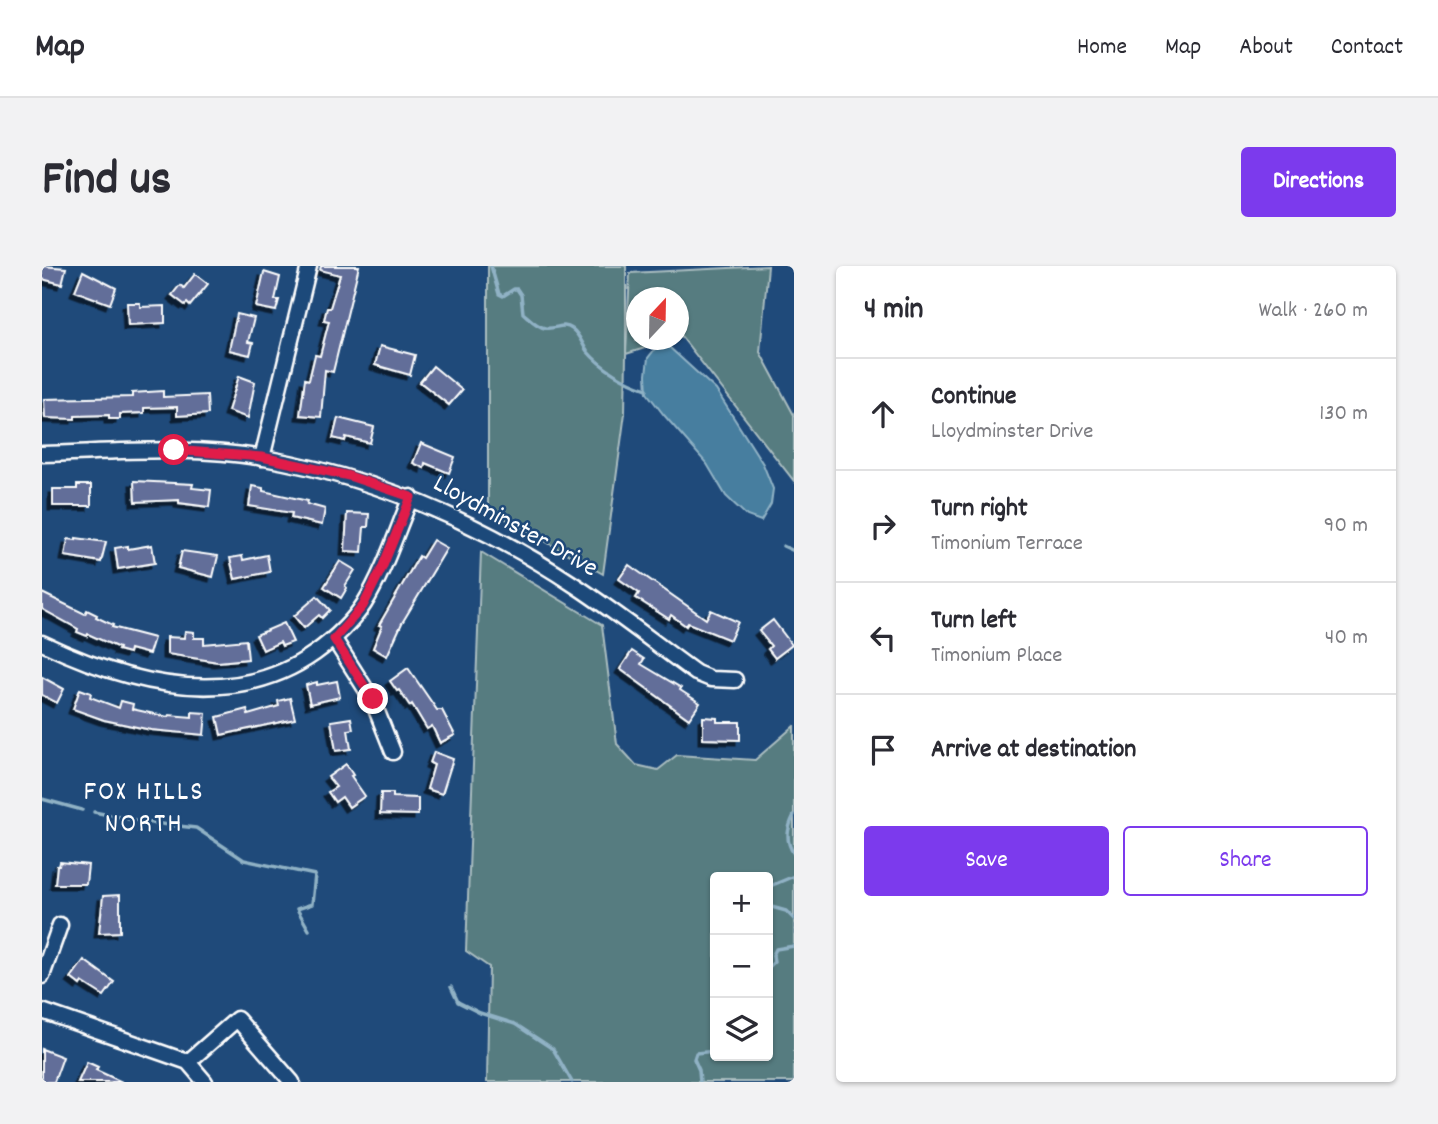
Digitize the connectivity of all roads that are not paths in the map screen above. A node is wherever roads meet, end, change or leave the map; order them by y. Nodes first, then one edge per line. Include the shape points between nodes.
1 (309, 266) edge
2 (42, 454) edge
3 (262, 457) junction
4 (411, 497) junction
5 (334, 639) junction
6 (42, 643) edge
7 (736, 680) dead end
8 (393, 751) dead end
9 (60, 925) dead end
10 (42, 976) edge
11 (42, 1011) edge
12 (188, 1062) junction
13 (205, 1082) edge
14 (292, 1082) edge

1 - 3 street
2 - 3 street, Lloydminster Drive via 174,450
3 - 4 street, Lloydminster Drive via 349,476
4 - 5 street via 363,606
4 - 7 street, Lloydminster Drive via 575,585 696,673
5 - 6 street via 299,664 264,680 227,686 178,686 114,673
5 - 8 street via 373,699
9 - 10 street
11 - 12 street
12 - 13 street
12 - 14 street via 237,1019

